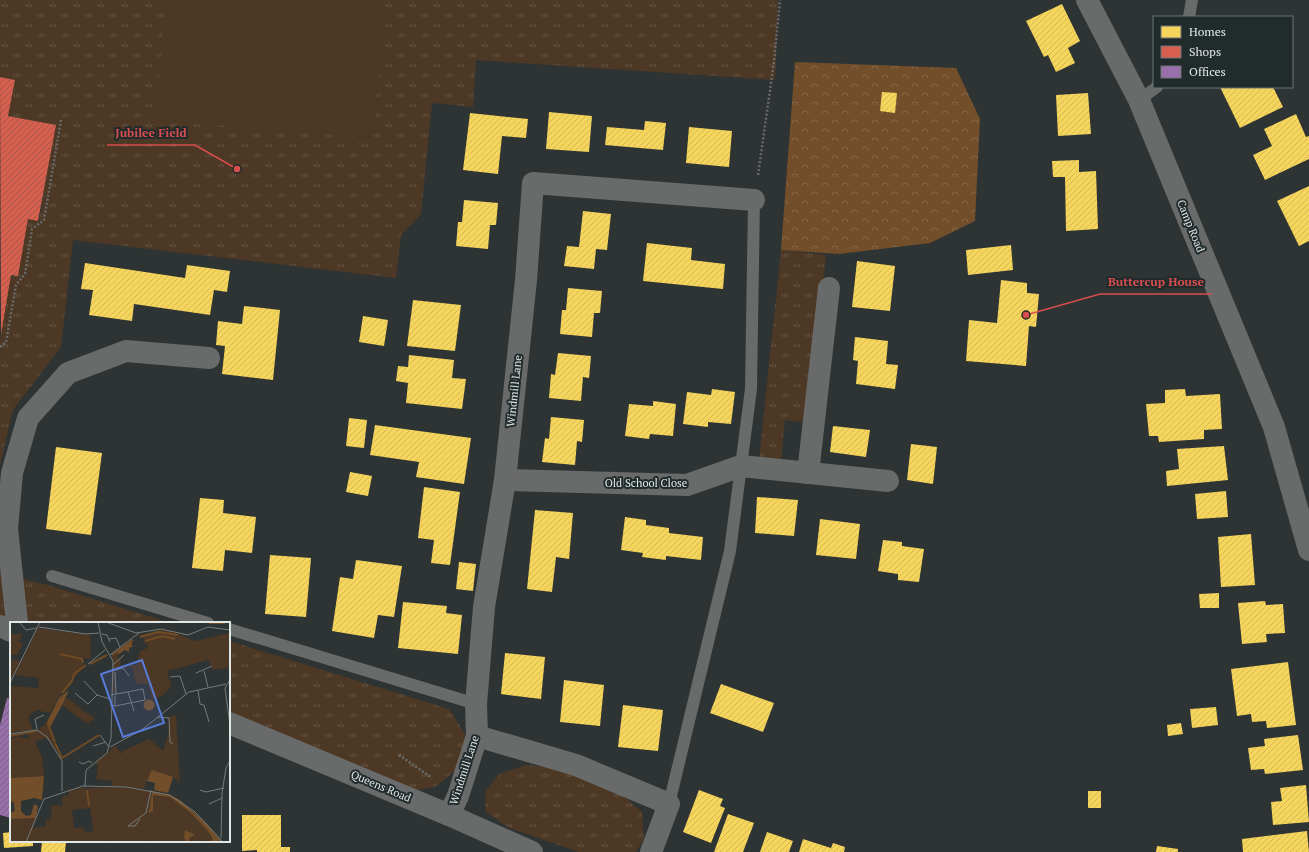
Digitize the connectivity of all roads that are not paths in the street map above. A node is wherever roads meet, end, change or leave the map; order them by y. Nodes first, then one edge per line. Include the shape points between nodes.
1 (1087, 0) edge
2 (1192, 0) edge
3 (1189, 16) edge
4 (1156, 88) edge
5 (1139, 100) junction
6 (754, 200) joint
7 (829, 288) dead end
8 (209, 358) dead end
9 (741, 466) junction
10 (808, 473) junction
11 (505, 480) junction
12 (888, 481) dead end
13 (1309, 550) edge
14 (52, 576) dead end
15 (18, 622) edge
16 (205, 622) edge
17 (0, 626) edge
18 (230, 629) edge
19 (10, 631) edge
20 (476, 704) junction
21 (230, 723) edge
22 (477, 736) junction
23 (669, 804) junction
24 (453, 805) junction
25 (528, 851) edge
26 (651, 852) edge

1 - 5 street, Camp Road
2 - 3 lane
4 - 5 lane
5 - 13 street, Camp Road via 1274,427
6 - 9 lane via 751,389
6 - 11 street, Windmill Lane via 533,183 526,280
7 - 10 street
8 - 15 street via 126,351 68,374 28,418 12,473 7,530
9 - 10 street, Old School Close
9 - 11 street, Old School Close via 687,485
9 - 23 lane via 730,551
10 - 12 street, Old School Close
11 - 20 street, Windmill Lane via 484,607
14 - 16 lane
17 - 19 street
18 - 20 lane
20 - 22 street, Windmill Lane
21 - 24 street, Queens Road
22 - 23 street via 576,765
22 - 24 street, Windmill Lane
23 - 26 street
24 - 25 street, Queens Road

